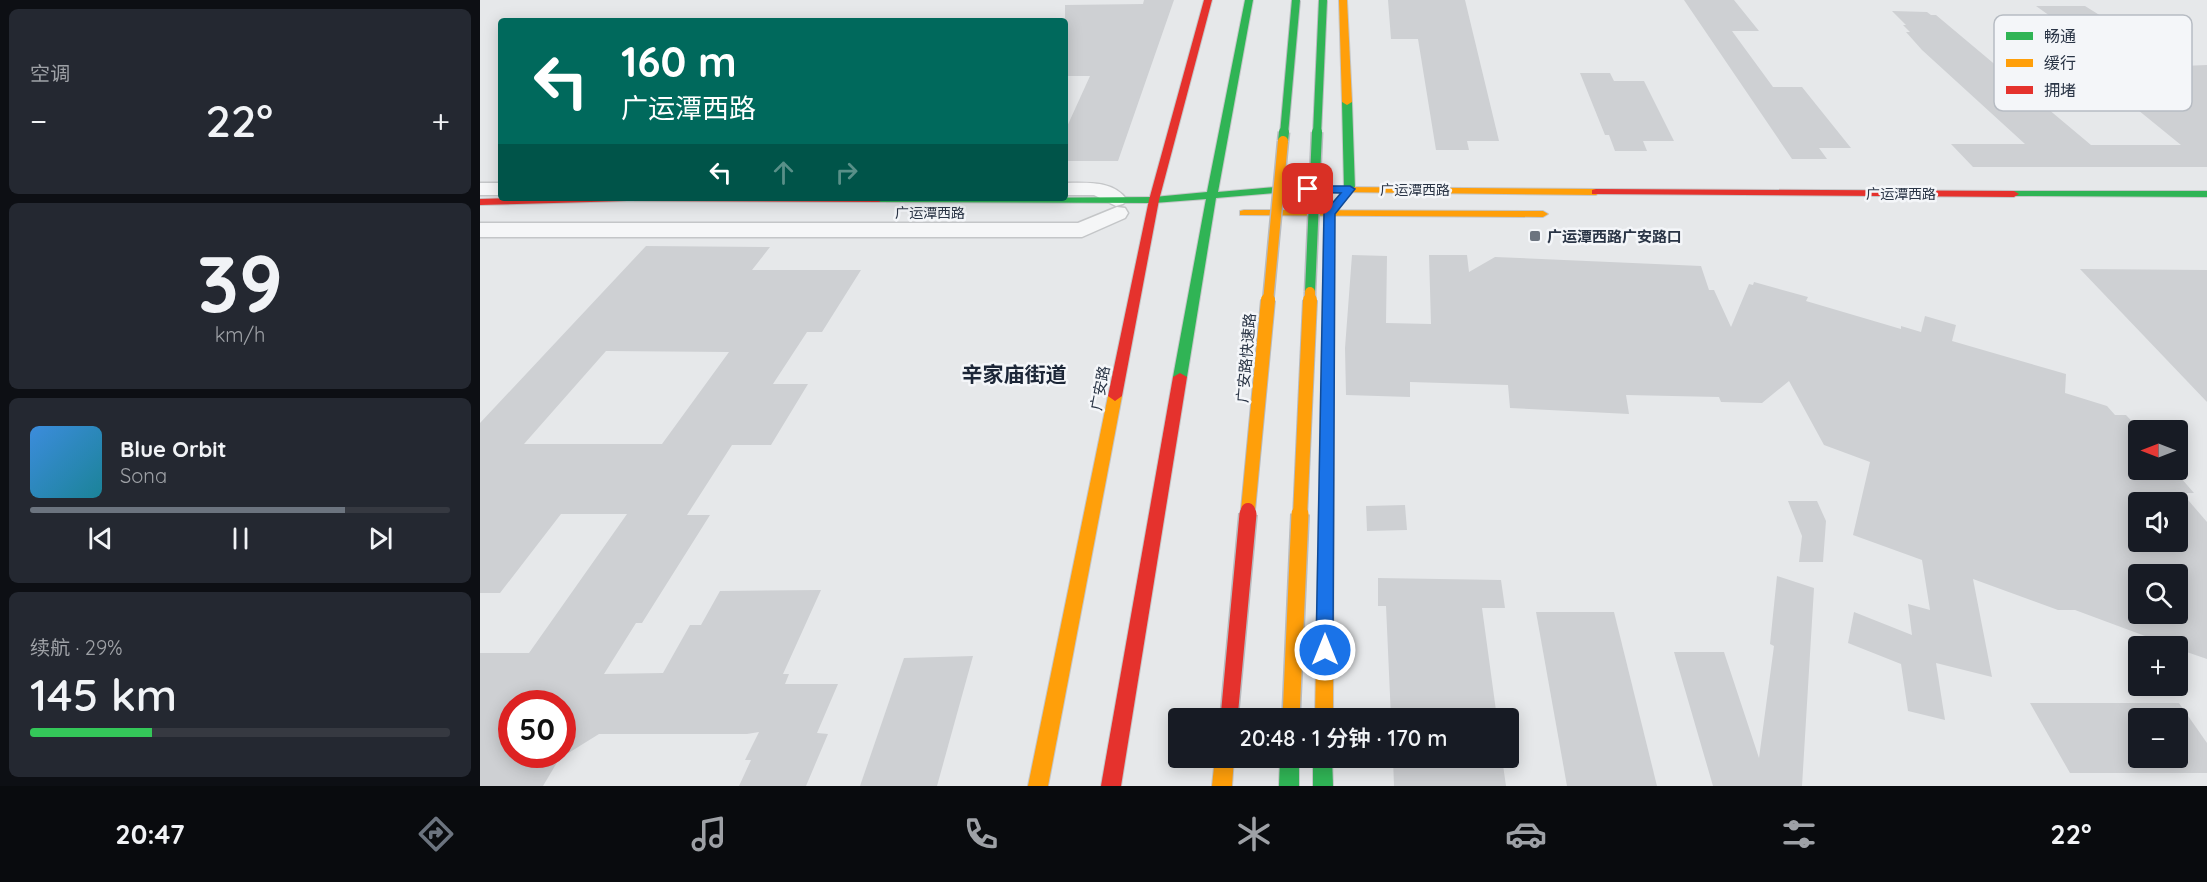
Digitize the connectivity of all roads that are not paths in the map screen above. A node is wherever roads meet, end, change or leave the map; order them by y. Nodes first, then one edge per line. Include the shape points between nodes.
1 (1208, 0) edge
2 (1249, 0) edge
3 (1296, 0) edge
4 (1323, 0) edge
5 (1343, 0) edge
6 (480, 189) edge
7 (498, 189) edge
8 (1068, 189) edge
9 (1287, 189) junction
10 (1350, 189) junction
11 (2207, 194) edge
12 (1212, 197) junction
13 (517, 201) edge
14 (810, 201) edge
15 (480, 202) edge
16 (1116, 206) junction
17 (1156, 209) junction
18 (928, 213) dead end
19 (1286, 213) junction
20 (1329, 213) junction
21 (1214, 214) junction
22 (1552, 214) dead end
23 (480, 215) edge
24 (534, 215) dead end
25 (480, 230) edge
26 (1272, 401) dead end
27 (1229, 708) edge
28 (1292, 708) edge
29 (1324, 708) edge
30 (1224, 768) edge
31 (1289, 768) edge
32 (1323, 768) edge
33 (1038, 786) edge
34 (1111, 786) edge
35 (1222, 786) edge
36 (1288, 786) edge
37 (1323, 786) edge

1 - 17 main road, 广安路
2 - 12 main road
3 - 9 main road
3 - 27 main road, 广安路快速路, bridge
4 - 28 main road, bridge
5 - 10 main road
6 - 7 street
8 - 16 street via 1098,189
9 - 10 main road, 广运潭西路
9 - 12 main road, 广运潭西路
9 - 19 main road
10 - 11 main road, 广运潭西路
10 - 20 main road
12 - 17 main road, 广运潭西路
12 - 21 main road
13 - 15 main road, 广运潭西路
14 - 16 main road, 广运潭西路
16 - 17 main road, 广运潭西路
16 - 18 main road, 广运潭西路
16 - 25 street via 1082,230
17 - 33 main road, 广安路
19 - 20 main road, 广运潭西路
19 - 21 main road, 广运潭西路
19 - 26 main road
20 - 22 main road, 广运潭西路
20 - 29 main road
21 - 34 main road
23 - 24 main road
30 - 35 main road
31 - 36 main road
32 - 37 main road

